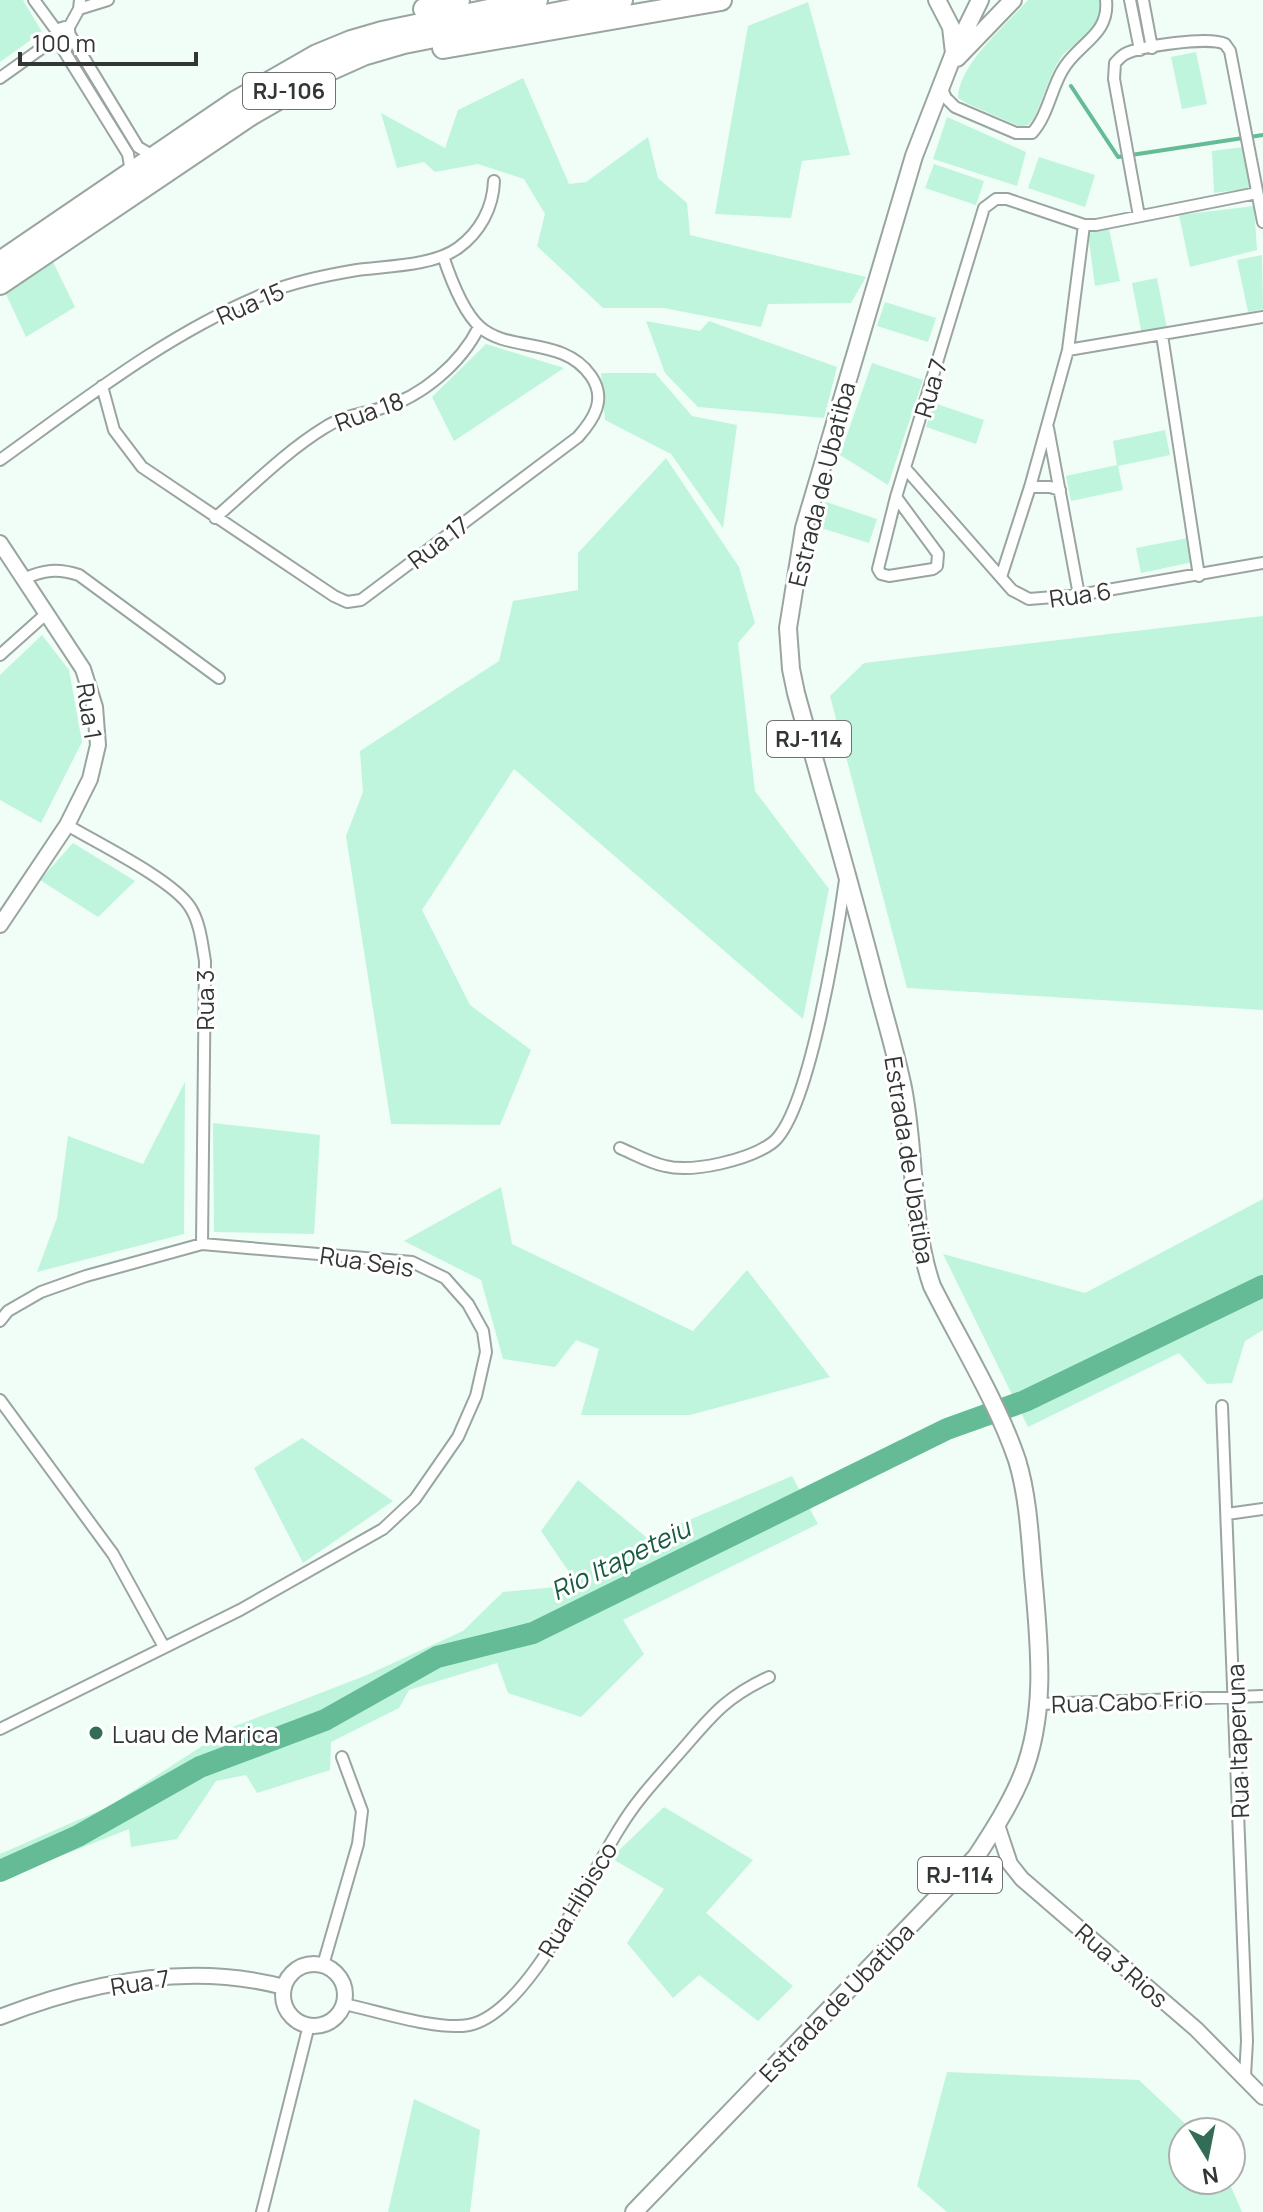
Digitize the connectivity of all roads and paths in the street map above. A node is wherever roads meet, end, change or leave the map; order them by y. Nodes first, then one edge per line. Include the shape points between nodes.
1 (34, 0) edge
2 (108, 0) edge
3 (459, 0) edge
4 (537, 0) edge
5 (622, 0) edge
6 (721, 0) edge
7 (937, 0) edge
8 (980, 0) edge
9 (1013, 0) edge
10 (1106, 0) edge
11 (1130, 0) edge
12 (1143, 0) edge
13 (429, 4) edge
14 (80, 5) edge
15 (69, 32) junction
16 (57, 36) junction
17 (351, 41) junction
18 (1152, 48) junction
19 (1140, 50) junction
20 (951, 61) junction
21 (325, 72) junction
22 (0, 78) edge
23 (940, 85) junction
24 (155, 157) junction
25 (131, 173) junction
26 (494, 181) dead end
27 (1257, 193) junction
28 (1139, 216) junction
29 (1263, 222) edge
30 (1084, 225) junction
31 (443, 256) junction
32 (0, 262) edge
33 (0, 284) edge
34 (1263, 317) edge
35 (479, 327) junction
36 (1162, 335) junction
37 (1068, 350) junction
38 (102, 386) junction
39 (1048, 425) junction
40 (0, 460) edge
41 (905, 468) junction
42 (1030, 487) junction
43 (1060, 490) junction
44 (896, 497) junction
45 (215, 518) junction
46 (0, 543) edge
47 (1009, 553) junction
48 (986, 560) junction
49 (1263, 563) edge
50 (1199, 576) junction
51 (1001, 577) junction
52 (23, 579) junction
53 (1079, 595) junction
54 (47, 613) junction
55 (0, 655) edge
56 (219, 678) dead end
57 (67, 825) junction
58 (846, 874) junction
59 (0, 925) edge
60 (620, 1148) dead end
61 (202, 1244) junction
62 (0, 1321) edge
63 (0, 1400) edge
64 (1222, 1406) dead end
65 (1263, 1509) edge
66 (1227, 1514) junction
67 (164, 1647) junction
68 (769, 1677) dead end
69 (1263, 1696) edge
70 (1236, 1698) junction
71 (1039, 1704) junction
72 (0, 1729) edge
73 (342, 1757) dead end
74 (997, 1825) junction
75 (323, 1965) junction
76 (284, 1987) junction
77 (344, 2004) junction
78 (0, 2017) edge
79 (309, 2025) junction
80 (1245, 2076) junction
81 (1263, 2097) edge
82 (262, 2212) edge
83 (634, 2212) edge

1 - 16 street
2 - 14 street
3 - 13 highway
4 - 17 highway, RJ-106
5 - 21 highway, RJ-106 via 404,43
6 - 21 highway
7 - 20 main road via 951,27
8 - 20 main road, Estrada de Ubatiba / RJ-114
9 - 20 main road, Estrada de Ubatiba / RJ-114
10 - 23 street via 1102,27 1066,64 1032,133 1022,135 955,107
11 - 19 street
12 - 18 street
13 - 17 highway
14 - 15 street
15 - 16 street via 66,41
15 - 24 street via 138,147
16 - 22 street
16 - 25 street via 128,154
17 - 24 highway, RJ-106 via 266,82
18 - 19 street
18 - 27 street via 1212,40 1225,44 1233,62
19 - 28 street via 1125,54 1114,70
20 - 23 main road, Estrada de Ubatiba / RJ-114
21 - 33 highway, RJ-106 via 239,122
23 - 58 main road, Estrada de Ubatiba / RJ-114 via 834,421 804,528 790,608 796,693
24 - 25 highway, RJ-106
25 - 32 highway, RJ-106
26 - 31 street, Rua 15 via 476,232
27 - 28 street
27 - 29 street
28 - 30 street
30 - 37 street
30 - 41 street, Rua 7 via 1007,199 996,199 984,208
31 - 35 street
31 - 38 street, Rua 15 via 321,276 269,292 208,320
34 - 36 street
35 - 45 street, Rua 18 via 460,355 421,389 398,403 323,428
35 - 45 street, Rua 17 via 577,362 599,392 596,412 578,437 369,594 354,602 340,599
36 - 37 street
36 - 50 street
37 - 39 street
38 - 40 street, Rua 15
38 - 45 street, Rua 17 via 124,447 142,467
39 - 42 street
39 - 43 street
41 - 44 street, Rua 7
41 - 48 street, Rua 6
42 - 43 street
42 - 47 street
43 - 53 street
44 - 44 street, Rua 7 via 878,569 889,576 937,566 934,548
46 - 52 street, Rua 1
47 - 48 street
47 - 51 street
48 - 51 street, Rua 6
49 - 50 street, Rua 6
50 - 53 street, Rua 6
51 - 53 street, Rua 6 via 1029,599
52 - 54 street, Rua 1
52 - 56 street via 61,569 79,575
54 - 55 street
54 - 57 street, Rua 1 via 83,669 96,720 98,745 90,779
57 - 59 street, Rua 1
57 - 61 street, Rua 3 via 174,889 191,909 200,933 205,961
58 - 60 street via 814,1043 784,1131 756,1151 704,1166 665,1166
58 - 71 main road, Estrada de Ubatiba / RJ-114 via 902,1084 924,1262 1005,1430 1023,1485 1037,1620
61 - 62 street, Rua Seis via 41,1292
61 - 67 street, Rua Seis via 412,1262 445,1278 468,1304 483,1331 486,1352 476,1396 458,1437 415,1499 383,1529
63 - 67 street via 113,1554
64 - 66 street, Rua Itaperuna
65 - 66 street
66 - 70 street, Rua Itaperuna
67 - 72 street, Rua Seis
68 - 77 street, Rua Hibisco via 720,1707 644,1792 565,1926 528,1979 490,2017 445,2026
69 - 70 street, Rua Cabo Frio
70 - 71 street, Rua Cabo Frio
70 - 80 street, Rua Itaperuna
71 - 74 main road, Estrada de Ubatiba / RJ-114 via 1022,1775
73 - 75 street via 362,1811 358,1844
74 - 80 street, Rua 3 Rios via 1010,1864 1022,1879
74 - 83 main road, Estrada de Ubatiba / RJ-114 via 949,1886
75 - 76 street via 299,1968
75 - 77 street via 339,1975
76 - 78 street, Rua 7 via 219,1975 170,1975 63,1995
76 - 79 street via 288,2012
77 - 79 street via 331,2021
79 - 82 street
80 - 81 street, Rua 3 Rios

